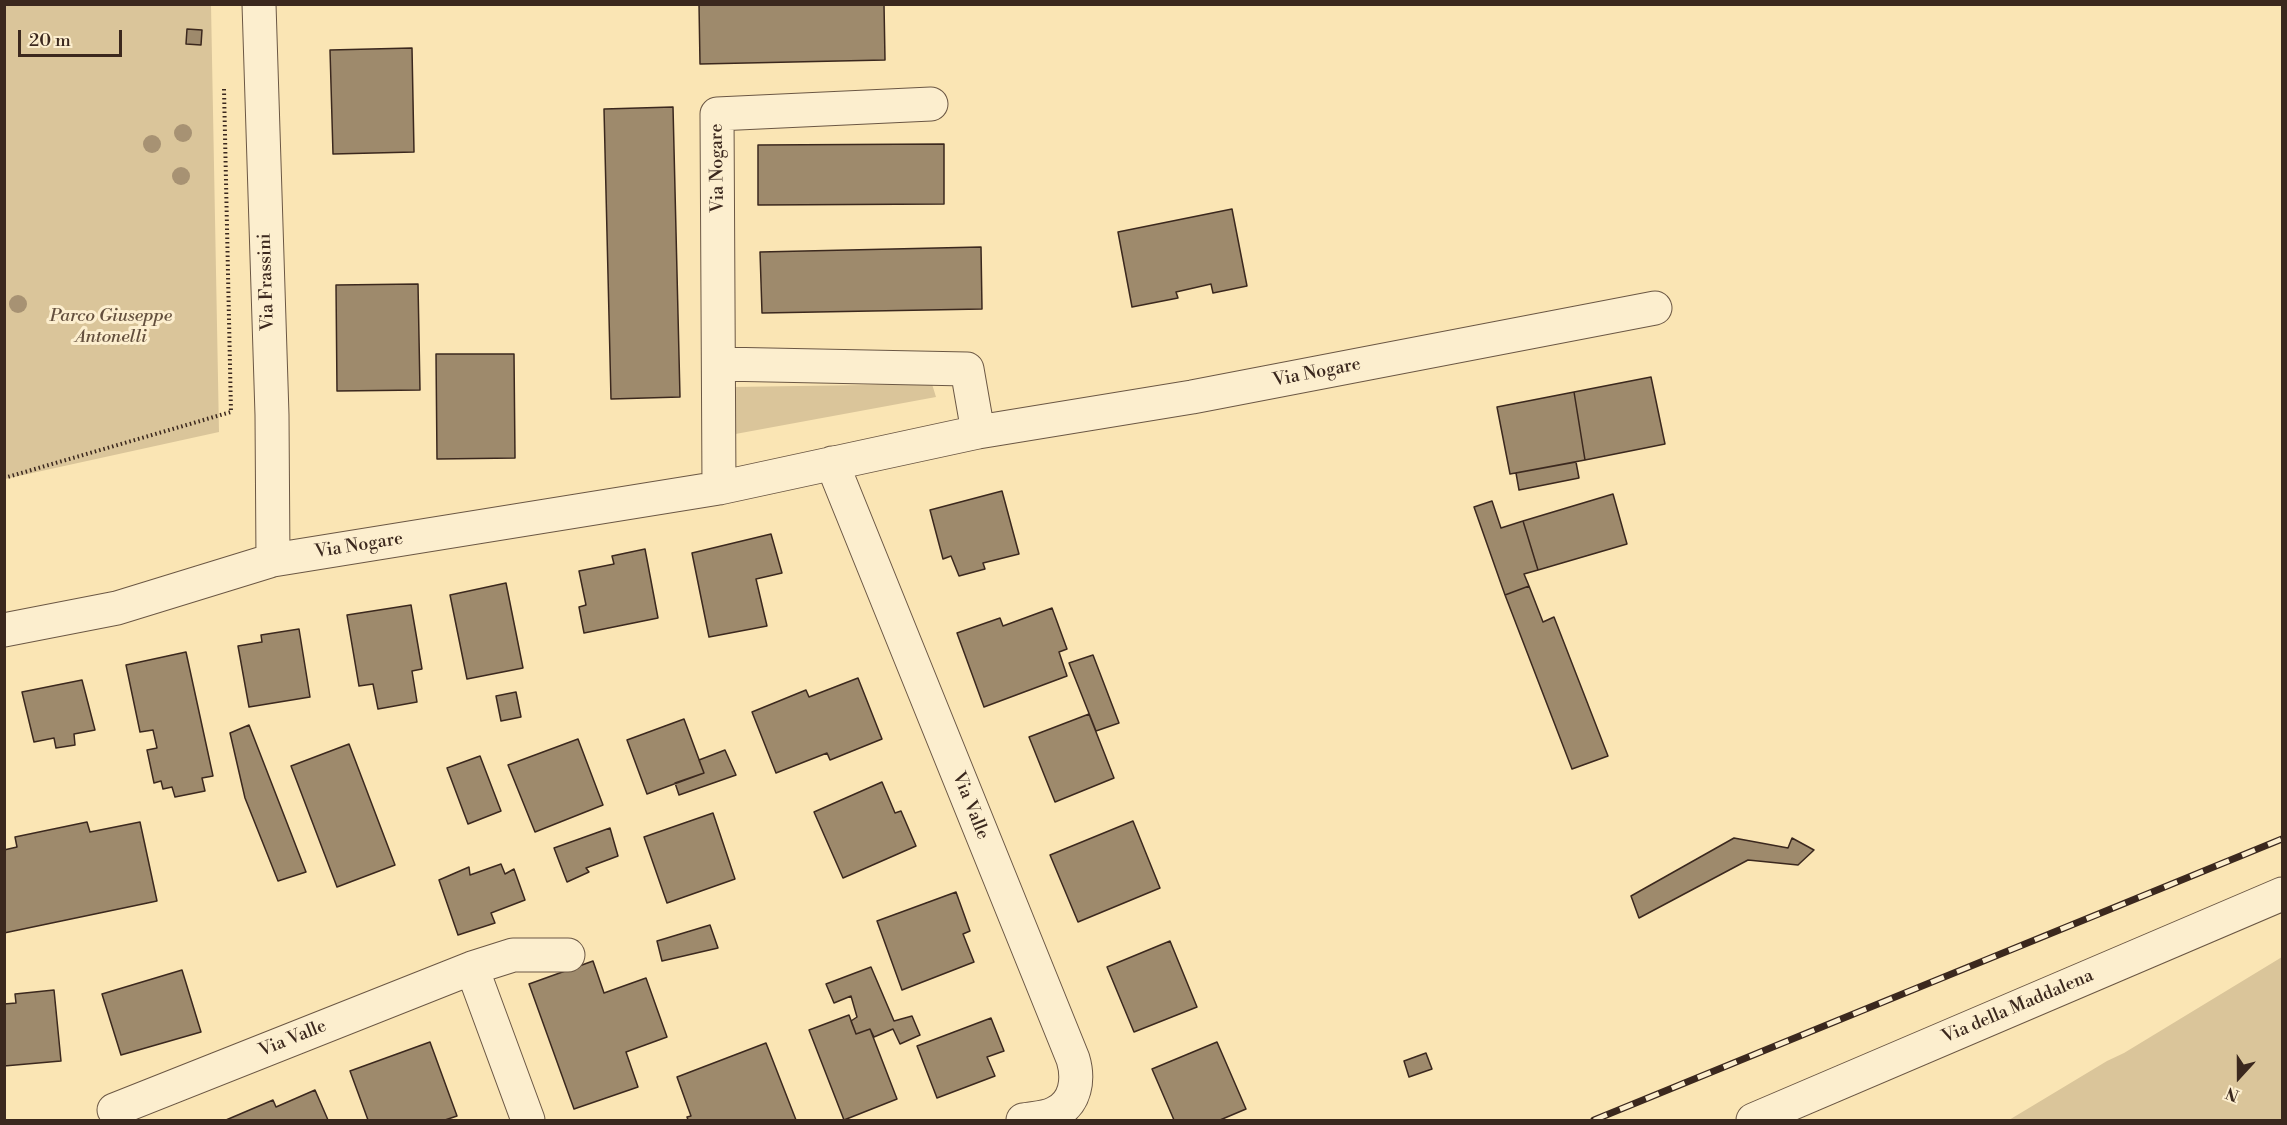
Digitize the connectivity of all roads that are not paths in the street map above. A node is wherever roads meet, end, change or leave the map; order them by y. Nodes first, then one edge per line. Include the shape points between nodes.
1 (259, 4) edge
2 (931, 104) dead end
3 (1655, 308) dead end
4 (720, 364) junction
5 (978, 432) junction
6 (832, 463) junction
7 (719, 488) junction
8 (273, 560) junction
9 (4, 630) edge
10 (2283, 894) edge
11 (568, 955) dead end
12 (472, 968) junction
13 (114, 1110) dead end
14 (528, 1120) edge
15 (1023, 1120) edge
16 (1753, 1120) edge

1 - 8 street, Via Frassini
2 - 4 street, Via Nogare via 717,114
3 - 5 street, Via Nogare via 1192,397
4 - 5 street via 967,369
4 - 7 street, Via Nogare
5 - 6 street, Via Nogare
6 - 7 street, Via Nogare
6 - 15 street, Via Valle via 1076,1069 1075,1089 1064,1107 1054,1114
7 - 8 street, Via Nogare
8 - 9 street, Via Nogare via 117,608
10 - 16 street, Via della Maddalena
11 - 12 street, Via Valle via 513,955
12 - 13 street, Via Valle
12 - 14 street

